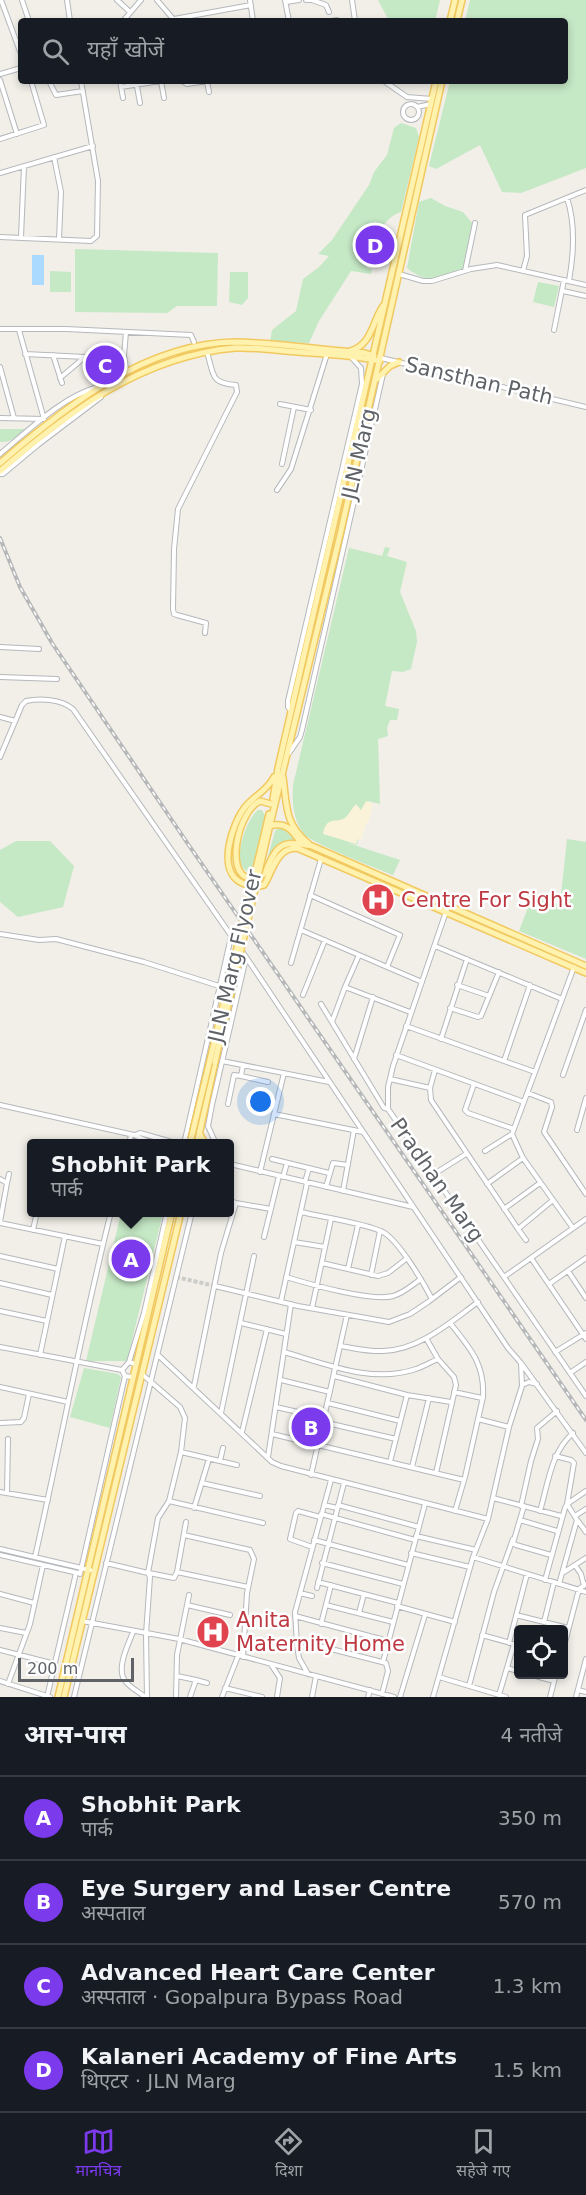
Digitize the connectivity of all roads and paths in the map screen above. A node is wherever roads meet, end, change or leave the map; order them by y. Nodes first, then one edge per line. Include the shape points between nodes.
1 (1, 0) edge
2 (22, 0) edge
3 (67, 0) edge
4 (117, 0) edge
5 (141, 0) edge
6 (157, 0) edge
7 (299, 0) edge
8 (306, 0) edge
9 (312, 0) edge
10 (352, 0) edge
11 (455, 0) edge
12 (462, 0) edge
13 (285, 1) edge
14 (250, 2) edge
15 (130, 12) junction
16 (329, 12) dead end
17 (28, 18) edge
18 (70, 18) edge
19 (125, 18) edge
20 (172, 18) edge
21 (182, 18) edge
22 (253, 18) edge
23 (288, 18) edge
24 (355, 18) edge
25 (451, 18) edge
26 (458, 18) edge
27 (18, 46) edge
28 (18, 69) edge
29 (0, 74) edge
30 (0, 80) edge
31 (32, 84) edge
32 (51, 84) edge
33 (82, 84) edge
34 (120, 84) edge
35 (132, 84) edge
36 (136, 84) edge
37 (162, 84) edge
38 (208, 84) edge
39 (388, 84) edge
40 (435, 84) edge
41 (441, 84) edge
42 (121, 87) junction
43 (83, 91) junction
44 (209, 92) dead end
45 (402, 95) junction
46 (123, 98) dead end
47 (164, 98) dead end
48 (431, 102) junction
49 (140, 103) dead end
50 (405, 106) junction
51 (417, 107) junction
52 (417, 118) junction
53 (429, 123) junction
54 (17, 134) junction
55 (0, 139) edge
56 (93, 146) junction
57 (54, 157) junction
58 (24, 166) junction
59 (0, 173) edge
60 (586, 190) edge
61 (567, 198) junction
62 (475, 223) dead end
63 (0, 237) edge
64 (21, 237) junction
65 (58, 239) junction
66 (523, 270) junction
67 (465, 271) junction
68 (399, 274) junction
69 (567, 280) junction
70 (586, 285) edge
71 (563, 291) junction
72 (586, 296) edge
73 (385, 303) junction
74 (0, 329) edge
75 (19, 330) junction
76 (554, 330) dead end
77 (126, 332) junction
78 (194, 342) dead end
79 (236, 345) junction
80 (207, 352) junction
81 (345, 352) junction
82 (25, 354) junction
83 (327, 354) junction
84 (53, 356) junction
85 (124, 356) junction
86 (86, 357) junction
87 (350, 357) junction
88 (372, 358) junction
89 (380, 360) junction
90 (399, 362) junction
91 (0, 368) edge
92 (126, 371) junction
93 (383, 375) junction
94 (376, 379) junction
95 (98, 387) junction
96 (105, 391) junction
97 (90, 396) junction
98 (280, 404) dead end
99 (294, 407) junction
100 (586, 407) edge
101 (311, 410) junction
102 (0, 418) edge
103 (14, 418) junction
104 (44, 418) junction
105 (368, 427) junction
106 (348, 445) junction
107 (0, 447) edge
108 (9, 447) junction
109 (0, 454) edge
110 (0, 463) edge
111 (282, 464) dead end
112 (347, 464) junction
113 (1, 473) edge
114 (277, 490) dead end
115 (333, 518) junction
116 (205, 633) dead end
117 (0, 647) edge
118 (39, 649) dead end
119 (0, 677) edge
120 (57, 679) dead end
121 (0, 717) edge
122 (15, 721) junction
123 (1, 754) edge
124 (280, 770) junction
125 (271, 804) junction
126 (268, 830) junction
127 (301, 844) junction
128 (312, 846) junction
129 (305, 852) junction
130 (321, 859) junction
131 (310, 895) junction
132 (420, 898) junction
133 (447, 909) junction
134 (302, 930) junction
135 (0, 934) edge
136 (231, 936) junction
137 (325, 940) junction
138 (435, 946) junction
139 (359, 955) junction
140 (246, 957) junction
141 (467, 959) junction
142 (576, 961) junction
143 (291, 963) dead end
144 (586, 966) edge
145 (387, 967) junction
146 (573, 968) junction
147 (498, 972) junction
148 (586, 973) edge
149 (422, 982) junction
150 (457, 985) junction
151 (530, 985) junction
152 (219, 986) junction
153 (345, 987) junction
154 (303, 995) dead end
155 (489, 996) junction
156 (373, 997) junction
157 (562, 999) junction
158 (321, 1004) dead end
159 (450, 1008) junction
160 (586, 1010) edge
161 (410, 1012) junction
162 (332, 1023) junction
163 (406, 1026) junction
164 (441, 1038) junction
165 (396, 1055) junction
166 (203, 1057) junction
167 (354, 1060) junction
168 (223, 1061) junction
169 (504, 1061) junction
170 (243, 1065) junction
171 (435, 1070) junction
172 (535, 1072) junction
173 (284, 1073) junction
174 (563, 1075) dead end
175 (241, 1076) junction
176 (390, 1079) junction
177 (268, 1082) dead end
178 (330, 1082) junction
179 (474, 1084) junction
180 (430, 1088) junction
181 (528, 1093) junction
182 (586, 1098) edge
183 (524, 1102) junction
184 (228, 1104) dead end
185 (0, 1105) edge
186 (388, 1109) junction
187 (584, 1113) edge
188 (274, 1114) junction
189 (200, 1129) junction
190 (354, 1130) junction
191 (577, 1130) dead end
192 (363, 1132) junction
193 (513, 1132) junction
194 (133, 1135) junction
195 (131, 1139) edge
196 (144, 1139) edge
197 (163, 1139) edge
198 (185, 1139) edge
199 (191, 1139) edge
200 (198, 1139) edge
201 (204, 1139) edge
202 (214, 1139) edge
203 (485, 1151) dead end
204 (466, 1154) junction
205 (524, 1158) junction
206 (272, 1159) dead end
207 (287, 1163) junction
208 (234, 1165) edge
209 (348, 1165) junction
210 (309, 1168) junction
211 (260, 1172) junction
212 (329, 1173) junction
213 (9, 1174) dead end
214 (434, 1174) junction
215 (281, 1177) junction
216 (0, 1179) edge
217 (540, 1182) junction
218 (7, 1183) junction
219 (306, 1183) junction
220 (488, 1184) junction
221 (326, 1187) junction
222 (343, 1191) junction
223 (586, 1194) edge
224 (553, 1200) junction
225 (236, 1203) joint
226 (413, 1207) junction
227 (272, 1209) junction
228 (504, 1209) junction
229 (234, 1210) edge
230 (1, 1212) edge
231 (301, 1212) junction
232 (36, 1217) edge
233 (110, 1217) edge
234 (169, 1217) edge
235 (180, 1217) edge
236 (191, 1217) edge
237 (232, 1217) edge
238 (331, 1219) junction
239 (586, 1219) edge
240 (0, 1222) edge
241 (358, 1225) junction
242 (573, 1228) junction
243 (518, 1229) junction
244 (33, 1230) junction
245 (380, 1231) junction
246 (65, 1236) junction
247 (264, 1237) dead end
248 (526, 1240) dead end
249 (294, 1242) junction
250 (103, 1244) junction
251 (325, 1247) junction
252 (0, 1256) edge
253 (255, 1256) dead end
254 (531, 1258) junction
255 (586, 1258) edge
256 (406, 1259) junction
257 (322, 1263) junction
258 (58, 1269) junction
259 (348, 1269) junction
260 (568, 1270) junction
261 (166, 1274) junction
262 (371, 1275) junction
263 (176, 1277) junction
264 (286, 1277) junction
265 (461, 1277) junction
266 (504, 1277) junction
267 (421, 1278) junction
268 (0, 1283) edge
269 (549, 1284) junction
270 (215, 1286) junction
271 (317, 1286) junction
272 (248, 1293) junction
273 (52, 1295) junction
274 (586, 1298) edge
275 (432, 1299) junction
276 (281, 1301) junction
277 (478, 1302) junction
278 (291, 1304) junction
279 (312, 1308) junction
280 (0, 1311) edge
281 (347, 1315) junction
282 (47, 1321) junction
283 (241, 1323) junction
284 (450, 1323) junction
285 (267, 1329) junction
286 (142, 1330) junction
287 (286, 1334) junction
288 (585, 1336) edge
289 (426, 1338) junction
290 (340, 1346) junction
291 (0, 1347) edge
292 (284, 1352) junction
293 (555, 1352) junction
294 (40, 1355) junction
295 (157, 1357) junction
296 (438, 1359) junction
297 (586, 1362) edge
298 (76, 1363) junction
299 (132, 1363) junction
300 (521, 1363) junction
301 (336, 1367) junction
302 (122, 1370) junction
303 (570, 1373) junction
304 (143, 1375) junction
305 (334, 1376) junction
306 (129, 1377) junction
307 (281, 1380) junction
308 (152, 1381) junction
309 (538, 1385) junction
310 (522, 1386) junction
311 (0, 1387) edge
312 (194, 1387) junction
313 (330, 1392) junction
314 (454, 1392) junction
315 (29, 1394) junction
316 (407, 1395) junction
317 (586, 1396) edge
318 (429, 1398) junction
319 (482, 1398) junction
320 (68, 1402) junction
321 (451, 1402) junction
322 (328, 1403) junction
323 (276, 1407) junction
324 (557, 1411) junction
325 (221, 1413) junction
326 (478, 1419) junction
327 (324, 1420) junction
328 (400, 1421) junction
329 (0, 1423) edge
330 (509, 1427) junction
331 (242, 1433) junction
332 (573, 1433) junction
333 (272, 1434) junction
334 (8, 1439) dead end
335 (396, 1439) junction
336 (318, 1444) junction
337 (224, 1448) dead end
338 (181, 1452) junction
339 (586, 1453) edge
340 (555, 1456) junction
341 (268, 1458) junction
342 (209, 1459) junction
343 (219, 1461) junction
344 (390, 1462) junction
345 (237, 1465) dead end
346 (412, 1467) junction
347 (436, 1473) junction
348 (311, 1474) junction
349 (331, 1480) junction
350 (464, 1480) junction
351 (202, 1483) junction
352 (344, 1483) junction
353 (586, 1491) edge
354 (0, 1492) edge
355 (7, 1493) junction
356 (260, 1496) dead end
357 (493, 1498) junction
358 (48, 1500) junction
359 (169, 1501) junction
360 (425, 1504) junction
361 (567, 1504) junction
362 (324, 1505) junction
363 (523, 1506) junction
364 (337, 1507) junction
365 (194, 1508) junction
366 (586, 1509) edge
367 (540, 1510) junction
368 (455, 1511) junction
369 (320, 1515) junction
370 (561, 1516) junction
371 (335, 1518) junction
372 (576, 1518) junction
373 (488, 1519) junction
374 (520, 1520) junction
375 (186, 1522) dead end
376 (263, 1523) dead end
377 (419, 1527) junction
378 (557, 1531) junction
379 (586, 1532) edge
380 (184, 1535) junction
381 (416, 1538) junction
382 (513, 1539) junction
383 (314, 1540) junction
384 (327, 1543) junction
385 (312, 1547) junction
386 (0, 1548) edge
387 (476, 1550) junction
388 (411, 1553) junction
389 (0, 1555) edge
390 (551, 1555) junction
391 (35, 1557) junction
392 (473, 1557) junction
393 (586, 1558) edge
394 (106, 1563) junction
395 (322, 1563) junction
396 (43, 1565) junction
397 (408, 1565) junction
398 (575, 1565) junction
399 (502, 1566) junction
400 (470, 1567) junction
401 (85, 1572) junction
402 (177, 1572) junction
403 (148, 1573) junction
404 (563, 1573) junction
405 (527, 1574) junction
406 (545, 1580) junction
407 (318, 1582) junction
408 (556, 1583) junction
409 (403, 1584) junction
410 (331, 1585) junction
411 (585, 1585) edge
412 (248, 1587) junction
413 (317, 1588) dead end
414 (579, 1589) junction
415 (586, 1592) edge
416 (300, 1593) junction
417 (0, 1594) edge
418 (364, 1594) junction
419 (189, 1595) dead end
420 (312, 1596) dead end
421 (34, 1603) junction
422 (187, 1605) junction
423 (326, 1605) junction
424 (397, 1605) junction
425 (359, 1613) junction
426 (230, 1615) dead end
427 (425, 1615) junction
428 (295, 1616) junction
429 (516, 1616) junction
430 (82, 1621) junction
431 (393, 1622) junction
432 (455, 1622) junction
433 (544, 1622) junction
434 (92, 1623) junction
435 (321, 1624) junction
436 (556, 1625) edge
437 (0, 1628) edge
438 (568, 1628) edge
439 (133, 1632) junction
440 (26, 1633) junction
441 (146, 1635) junction
442 (482, 1635) junction
443 (179, 1639) junction
444 (296, 1640) junction
445 (388, 1641) junction
446 (509, 1642) junction
447 (514, 1644) edge
448 (0, 1650) edge
449 (514, 1650) edge
450 (19, 1655) junction
451 (240, 1656) junction
452 (586, 1659) edge
453 (383, 1662) junction
454 (55, 1664) junction
455 (274, 1666) junction
456 (507, 1668) junction
457 (514, 1670) edge
458 (584, 1670) edge
459 (305, 1674) junction
460 (177, 1676) junction
461 (316, 1676) junction
462 (439, 1677) junction
463 (547, 1679) edge
464 (196, 1680) junction
465 (0, 1681) edge
466 (555, 1681) joint
467 (207, 1683) dead end
468 (8, 1684) junction
469 (469, 1686) junction
470 (225, 1688) junction
471 (578, 1689) junction
472 (370, 1690) junction
473 (586, 1692) edge
474 (382, 1694) junction
475 (499, 1695) junction
476 (48, 1697) edge
477 (58, 1697) edge
478 (64, 1697) edge
479 (74, 1697) edge
480 (146, 1697) edge
481 (176, 1697) edge
482 (190, 1697) edge
483 (222, 1697) edge
484 (262, 1697) edge
485 (277, 1697) edge
486 (312, 1697) edge
487 (368, 1697) edge
488 (393, 1697) edge
489 (400, 1697) edge
490 (433, 1697) edge
491 (506, 1697) edge
492 (550, 1697) edge
493 (576, 1697) edge

1 - 27 street
2 - 17 street
3 - 18 street
4 - 15 street
5 - 15 street
6 - 20 street
7 - 13 street
8 - 9 street
9 - 16 street via 326,5
10 - 24 street
11 - 25 main road
12 - 26 main road
13 - 23 street
14 - 21 street
14 - 22 street
15 - 19 street
28 - 29 street
30 - 54 street
31 - 54 street via 44,124
32 - 43 street via 56,95
33 - 43 street
34 - 42 street
35 - 42 street
36 - 49 street
37 - 47 street
38 - 44 street
39 - 45 street
40 - 48 main road, JLN Marg
41 - 53 main road, JLN Marg
42 - 46 street
43 - 56 street
45 - 48 street
45 - 50 street
48 - 51 street
48 - 53 main road, JLN Marg
50 - 51 street
50 - 52 street via 405,118
51 - 52 street
52 - 53 street
53 - 68 main road, JLN Marg
53 - 73 main road, JLN Marg
54 - 55 street
56 - 57 street
56 - 65 street via 99,181 97,236 91,241
57 - 58 street
57 - 65 street via 61,192
58 - 59 street
58 - 64 street
60 - 61 street
61 - 66 street via 525,215
61 - 69 street via 573,227 573,260
62 - 67 street
63 - 64 street
64 - 65 street
66 - 67 street via 497,265
66 - 69 street
67 - 68 street via 432,281
68 - 89 main road, JLN Marg
69 - 70 street
69 - 71 street
71 - 72 street
71 - 76 street
73 - 81 main road via 370,335 358,349
73 - 88 main road, JLN Marg
74 - 75 street
75 - 77 street
75 - 82 street
77 - 78 street via 191,335
77 - 85 street
79 - 80 main road
79 - 81 main road
79 - 83 main road
79 - 92 main road via 206,345 179,351
80 - 96 main road via 143,372
80 - 116 street via 215,380 238,387 178,509 173,609 174,614 206,623
81 - 88 main road
82 - 84 street
82 - 104 street
83 - 87 main road
83 - 101 street
84 - 86 street
84 - 86 street via 61,380
85 - 86 street
85 - 92 street
87 - 88 main road
87 - 106 street via 363,374
88 - 89 main road, Sansthan Path
88 - 112 main road, JLN Marg
89 - 90 street, Sansthan Path
89 - 94 main road, JLN Marg
90 - 93 main road
90 - 100 street, Sansthan Path
91 - 103 street
92 - 95 main road
93 - 94 main road
93 - 105 street
94 - 105 main road, JLN Marg
95 - 97 main road
95 - 104 street via 84,391
96 - 97 main road
96 - 113 street via 92,406
97 - 110 main road via 37,430
97 - 113 main road
98 - 99 street
99 - 101 street
99 - 111 street
101 - 114 street via 291,469
102 - 103 street
103 - 104 street
104 - 108 street
105 - 124 main road, JLN Marg
106 - 112 main road
106 - 115 street
107 - 108 street
108 - 109 street
112 - 115 main road, JLN Marg
115 - 124 main road, JLN Marg
117 - 118 street
119 - 120 street
121 - 122 street
122 - 123 street
122 - 136 street via 22,705 29,700 62,702 73,709
124 - 125 main road, JLN Marg Flyover
124 - 126 main road, JLN Marg
124 - 128 main road via 288,817
124 - 129 main road via 270,786 238,818 228,859 230,871 242,883 260,887 282,853 289,848
125 - 126 main road, JLN Marg Flyover
125 - 127 main road via 260,801 245,814 234,856 239,870 250,878 261,876 280,847 292,842
126 - 127 main road via 285,825
126 - 189 main road, JLN Marg Flyover, bridge
126 - 199 main road, JLN Marg Flyover, bridge
127 - 128 main road
127 - 129 main road
128 - 132 main road
129 - 130 main road
130 - 131 street
130 - 132 main road
131 - 134 street
131 - 145 street via 400,935
132 - 133 main road
133 - 138 street, Pradhan Marg
133 - 142 main road
133 - 146 main road
134 - 137 street
134 - 143 street
135 - 152 street via 56,939
136 - 140 street
136 - 152 street
137 - 139 street
137 - 154 street
138 - 141 street
138 - 149 street, Pradhan Marg
139 - 145 street
139 - 153 street
140 - 168 street
140 - 178 street
141 - 147 street
141 - 150 street
142 - 144 main road
142 - 146 street
145 - 149 street
146 - 148 main road
146 - 157 street
147 - 151 street
147 - 155 street
149 - 161 street, Pradhan Marg
150 - 155 street
150 - 159 street
151 - 157 street
151 - 169 street
152 - 166 street
153 - 156 street
153 - 162 street
155 - 159 street via 478,1017
156 - 161 street
156 - 167 street
157 - 172 street
158 - 162 street
159 - 164 street
160 - 174 street
161 - 163 street, Pradhan Marg
162 - 167 street
163 - 164 street
163 - 165 street, Pradhan Marg
164 - 169 street
165 - 171 street
165 - 176 street, Pradhan Marg
166 - 168 street
166 - 198 street
167 - 186 street
168 - 170 street
168 - 202 street via 208,1126
169 - 172 street
170 - 173 street
170 - 175 street
171 - 179 street
171 - 180 street
172 - 181 street
173 - 178 street
173 - 188 street
175 - 177 street
175 - 184 street via 234,1075
176 - 180 street
176 - 186 street, Pradhan Marg
178 - 192 street
179 - 183 street
179 - 193 street via 465,1110
180 - 204 street via 436,1108
181 - 183 street
181 - 223 street via 551,1102 544,1132
182 - 187 street
183 - 193 street
185 - 194 street
186 - 214 street, Pradhan Marg
187 - 191 street
188 - 190 street
188 - 211 street
189 - 200 main road, JLN Marg Flyover
189 - 201 main road
190 - 192 street
190 - 209 street
192 - 226 street
193 - 203 street
193 - 205 street
194 - 195 street
194 - 196 street
194 - 197 street
204 - 214 street
204 - 220 street
205 - 217 street
205 - 220 street
206 - 207 street
207 - 210 street
207 - 215 street
208 - 211 street
209 - 212 street via 333,1163
209 - 222 street
210 - 212 street
210 - 219 street
211 - 215 street
212 - 221 street
213 - 218 street
214 - 266 street, Pradhan Marg
215 - 219 street
215 - 227 street
216 - 218 street
217 - 224 street
217 - 228 street
218 - 230 street
219 - 221 street
219 - 231 street
220 - 228 street
221 - 222 street
222 - 226 street
224 - 242 street
224 - 243 street
225 - 227 street
225 - 229 street
226 - 265 street
227 - 247 street
228 - 243 street
230 - 240 street
231 - 238 street
231 - 249 street
232 - 244 street
233 - 250 street
234 - 286 main road
235 - 261 main road
236 - 263 street
237 - 270 street
238 - 241 street
238 - 251 street
239 - 242 street
240 - 244 street
241 - 245 street
241 - 259 street
242 - 254 street
243 - 248 street
244 - 246 street
245 - 256 street via 394,1241
245 - 262 street
246 - 250 street
246 - 258 street
249 - 251 street
249 - 264 street
250 - 298 street
251 - 257 street
252 - 258 street
253 - 272 street
254 - 266 street
254 - 269 street
255 - 260 street
256 - 262 street via 388,1273
256 - 267 street
257 - 259 street
257 - 271 street
258 - 273 street
259 - 262 street
260 - 269 street
260 - 274 street
261 - 263 street
261 - 304 main road
263 - 295 street
264 - 271 street
264 - 276 street
265 - 275 street
265 - 277 street
266 - 293 street, Pradhan Marg
267 - 271 street via 394,1296 380,1298
267 - 275 street
268 - 273 street
269 - 288 street
270 - 272 street
270 - 312 street
271 - 279 street
272 - 276 street
272 - 283 street
273 - 282 street
275 - 281 street via 390,1322
276 - 278 street
277 - 284 street
277 - 300 street
278 - 279 street
278 - 287 street
279 - 281 street
280 - 282 street
281 - 290 street
282 - 294 street
283 - 285 street
283 - 325 street
284 - 289 street
284 - 319 street via 477,1360 482,1374
285 - 287 street
285 - 331 street
286 - 299 main road
286 - 299 street via 135,1337
287 - 292 street
288 - 293 street
289 - 290 street via 400,1349 382,1351
289 - 296 street
290 - 301 street
291 - 294 street
292 - 301 street
292 - 307 street
293 - 303 street, Pradhan Marg
294 - 298 street
295 - 308 street
295 - 312 street
296 - 301 street via 416,1369 381,1374
296 - 314 street via 454,1377
297 - 303 street
298 - 302 street
298 - 320 street
299 - 302 street
299 - 306 main road
300 - 309 street
300 - 310 street
301 - 305 street
302 - 306 street
303 - 317 street, Pradhan Marg
304 - 308 street
304 - 401 main road
305 - 313 street
305 - 316 street
306 - 401 main road
307 - 313 street
307 - 323 street
308 - 338 street via 183,1412
308 - 394 street
309 - 310 street via 529,1382
309 - 324 street
310 - 330 street
311 - 315 street
312 - 325 street
313 - 322 street
314 - 319 street
314 - 321 street
315 - 320 street
315 - 329 street via 21,1422
316 - 318 street
316 - 328 street
318 - 321 street
318 - 346 street
319 - 326 street
320 - 358 street
321 - 347 street
322 - 327 street
322 - 328 street
323 - 327 street
323 - 333 street
324 - 332 street
324 - 363 street via 537,1428
325 - 331 street
326 - 330 street
326 - 350 street
327 - 335 street
327 - 336 street
328 - 335 street
330 - 357 street
331 - 341 street
332 - 339 street
332 - 340 street via 562,1442
333 - 336 street
333 - 341 street
334 - 355 street
335 - 344 street
336 - 344 street
336 - 348 street
337 - 343 street
338 - 342 street
338 - 359 street
340 - 361 street via 574,1463
340 - 367 street
341 - 348 street via 280,1467
342 - 343 street
342 - 351 street
343 - 345 street
344 - 346 street
346 - 347 street
347 - 350 street
348 - 349 street
349 - 352 street
349 - 362 street
350 - 368 street
351 - 356 street
351 - 365 street
352 - 360 street
352 - 364 street
353 - 361 street
354 - 355 street
355 - 358 street
357 - 363 street
357 - 373 street
358 - 391 street
359 - 365 street
359 - 403 street via 158,1518
360 - 368 street
360 - 377 street
361 - 370 street
361 - 372 street
362 - 364 street
362 - 369 street
363 - 367 street
363 - 374 street
364 - 371 street
364 - 377 street
365 - 376 street
366 - 372 street
367 - 370 street
368 - 373 street
369 - 371 street
369 - 383 street
369 - 385 street via 298,1511 292,1524 290,1539
370 - 378 street
371 - 381 street
371 - 384 street
372 - 379 street
372 - 404 street
373 - 387 street
374 - 378 street
374 - 382 street
375 - 380 street
377 - 381 street
378 - 390 street
380 - 402 street
380 - 412 street via 250,1550 254,1558
381 - 387 street
381 - 388 street
382 - 390 street via 516,1545
382 - 399 street
383 - 384 street
383 - 385 street
384 - 395 street
384 - 397 street
385 - 416 street
386 - 391 street
387 - 392 street
388 - 397 street
388 - 400 street
389 - 396 street
390 - 406 street
391 - 401 street
392 - 399 street
392 - 400 street
393 - 398 street
394 - 403 street
394 - 434 street
395 - 407 street
395 - 409 street
396 - 401 street
396 - 421 street
397 - 409 street
398 - 404 street
398 - 411 street
399 - 405 street
399 - 442 street
400 - 432 street
401 - 430 main road
401 - 454 street
401 - 477 main road
402 - 403 street via 174,1578
402 - 412 street
403 - 441 street
404 - 408 street
405 - 406 street
405 - 429 street
406 - 408 street
407 - 410 street
407 - 413 street
408 - 414 street
408 - 433 street
409 - 424 street
410 - 418 street
410 - 423 street
411 - 414 street
412 - 451 street
414 - 415 street
414 - 438 street
416 - 420 street
416 - 428 street
417 - 421 street
418 - 424 street
418 - 425 street
419 - 422 street
421 - 440 street
422 - 426 street
422 - 443 street
423 - 425 street
423 - 435 street
424 - 427 street
424 - 431 street
425 - 431 street
427 - 432 street
427 - 489 street
428 - 435 street
428 - 444 street
429 - 433 street
429 - 446 street
430 - 434 street
430 - 478 main road
431 - 445 street
432 - 462 street
433 - 436 street
434 - 439 street
434 - 479 street
435 - 445 street
437 - 440 street
439 - 441 street
439 - 480 street via 122,1673 125,1681
440 - 450 street
441 - 443 street
441 - 480 street
442 - 446 street
442 - 469 street
443 - 451 street
443 - 460 street
444 - 453 street
444 - 459 street
445 - 453 street
446 - 447 street
448 - 450 street
449 - 456 street
450 - 454 street
450 - 468 street
451 - 455 street
451 - 470 street
452 - 458 street
453 - 474 street via 388,1671
454 - 476 street
455 - 459 street
455 - 485 street via 280,1678
456 - 457 street
456 - 475 street
458 - 471 street
459 - 461 street
460 - 464 street
460 - 481 street
461 - 472 street
461 - 486 street
462 - 469 street
462 - 490 street
463 - 466 street
464 - 467 street
464 - 482 street
465 - 468 street
466 - 492 street
468 - 476 street
469 - 475 street
470 - 483 street
470 - 484 street
471 - 473 street
471 - 493 street
472 - 474 street
472 - 487 street
474 - 488 street
475 - 491 street

